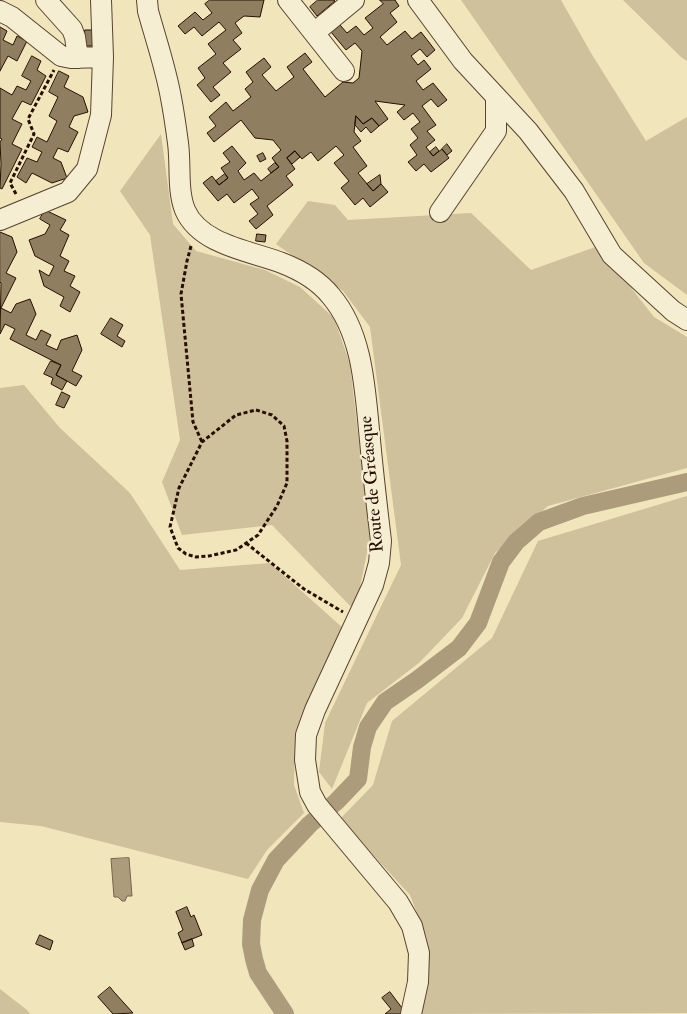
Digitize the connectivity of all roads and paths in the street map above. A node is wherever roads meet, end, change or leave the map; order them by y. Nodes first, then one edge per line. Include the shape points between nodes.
1 (46, 0) edge
2 (101, 0) edge
3 (147, 0) edge
4 (288, 0) edge
5 (354, 0) edge
6 (418, 0) edge
7 (0, 11) edge
8 (314, 33) junction
9 (69, 57) junction
10 (103, 57) junction
11 (344, 71) dead end
12 (496, 99) junction
13 (20, 200) dead end
14 (440, 212) dead end
15 (0, 220) edge
16 (197, 227) junction
17 (687, 320) edge
18 (202, 442) junction
19 (246, 543) junction
20 (357, 620) junction
21 (411, 1014) edge

1 - 9 street via 75,36
2 - 10 street
3 - 16 street, Route de Gréasque via 171,97 185,211
4 - 8 street
5 - 8 street
6 - 12 street
7 - 9 street
8 - 11 street
9 - 10 street
9 - 13 path via 28,119 34,134 10,183
10 - 15 street via 101,115 87,169 68,192
12 - 14 street via 496,131
12 - 17 street via 528,131 574,190 612,255
16 - 18 path via 181,294 193,422
16 - 20 street, Route de Gréasque via 228,245 283,263 311,277 331,296 348,323 363,378 381,541 373,585
18 - 19 path via 179,488 170,527 178,548 196,557 236,550
18 - 19 path via 236,416 256,410 272,415 284,426 287,482 277,506 258,535
19 - 20 path via 304,589
20 - 21 street, Route de Gréasque via 315,710 306,735 304,760 310,792 317,805 398,902 412,926 420,953

